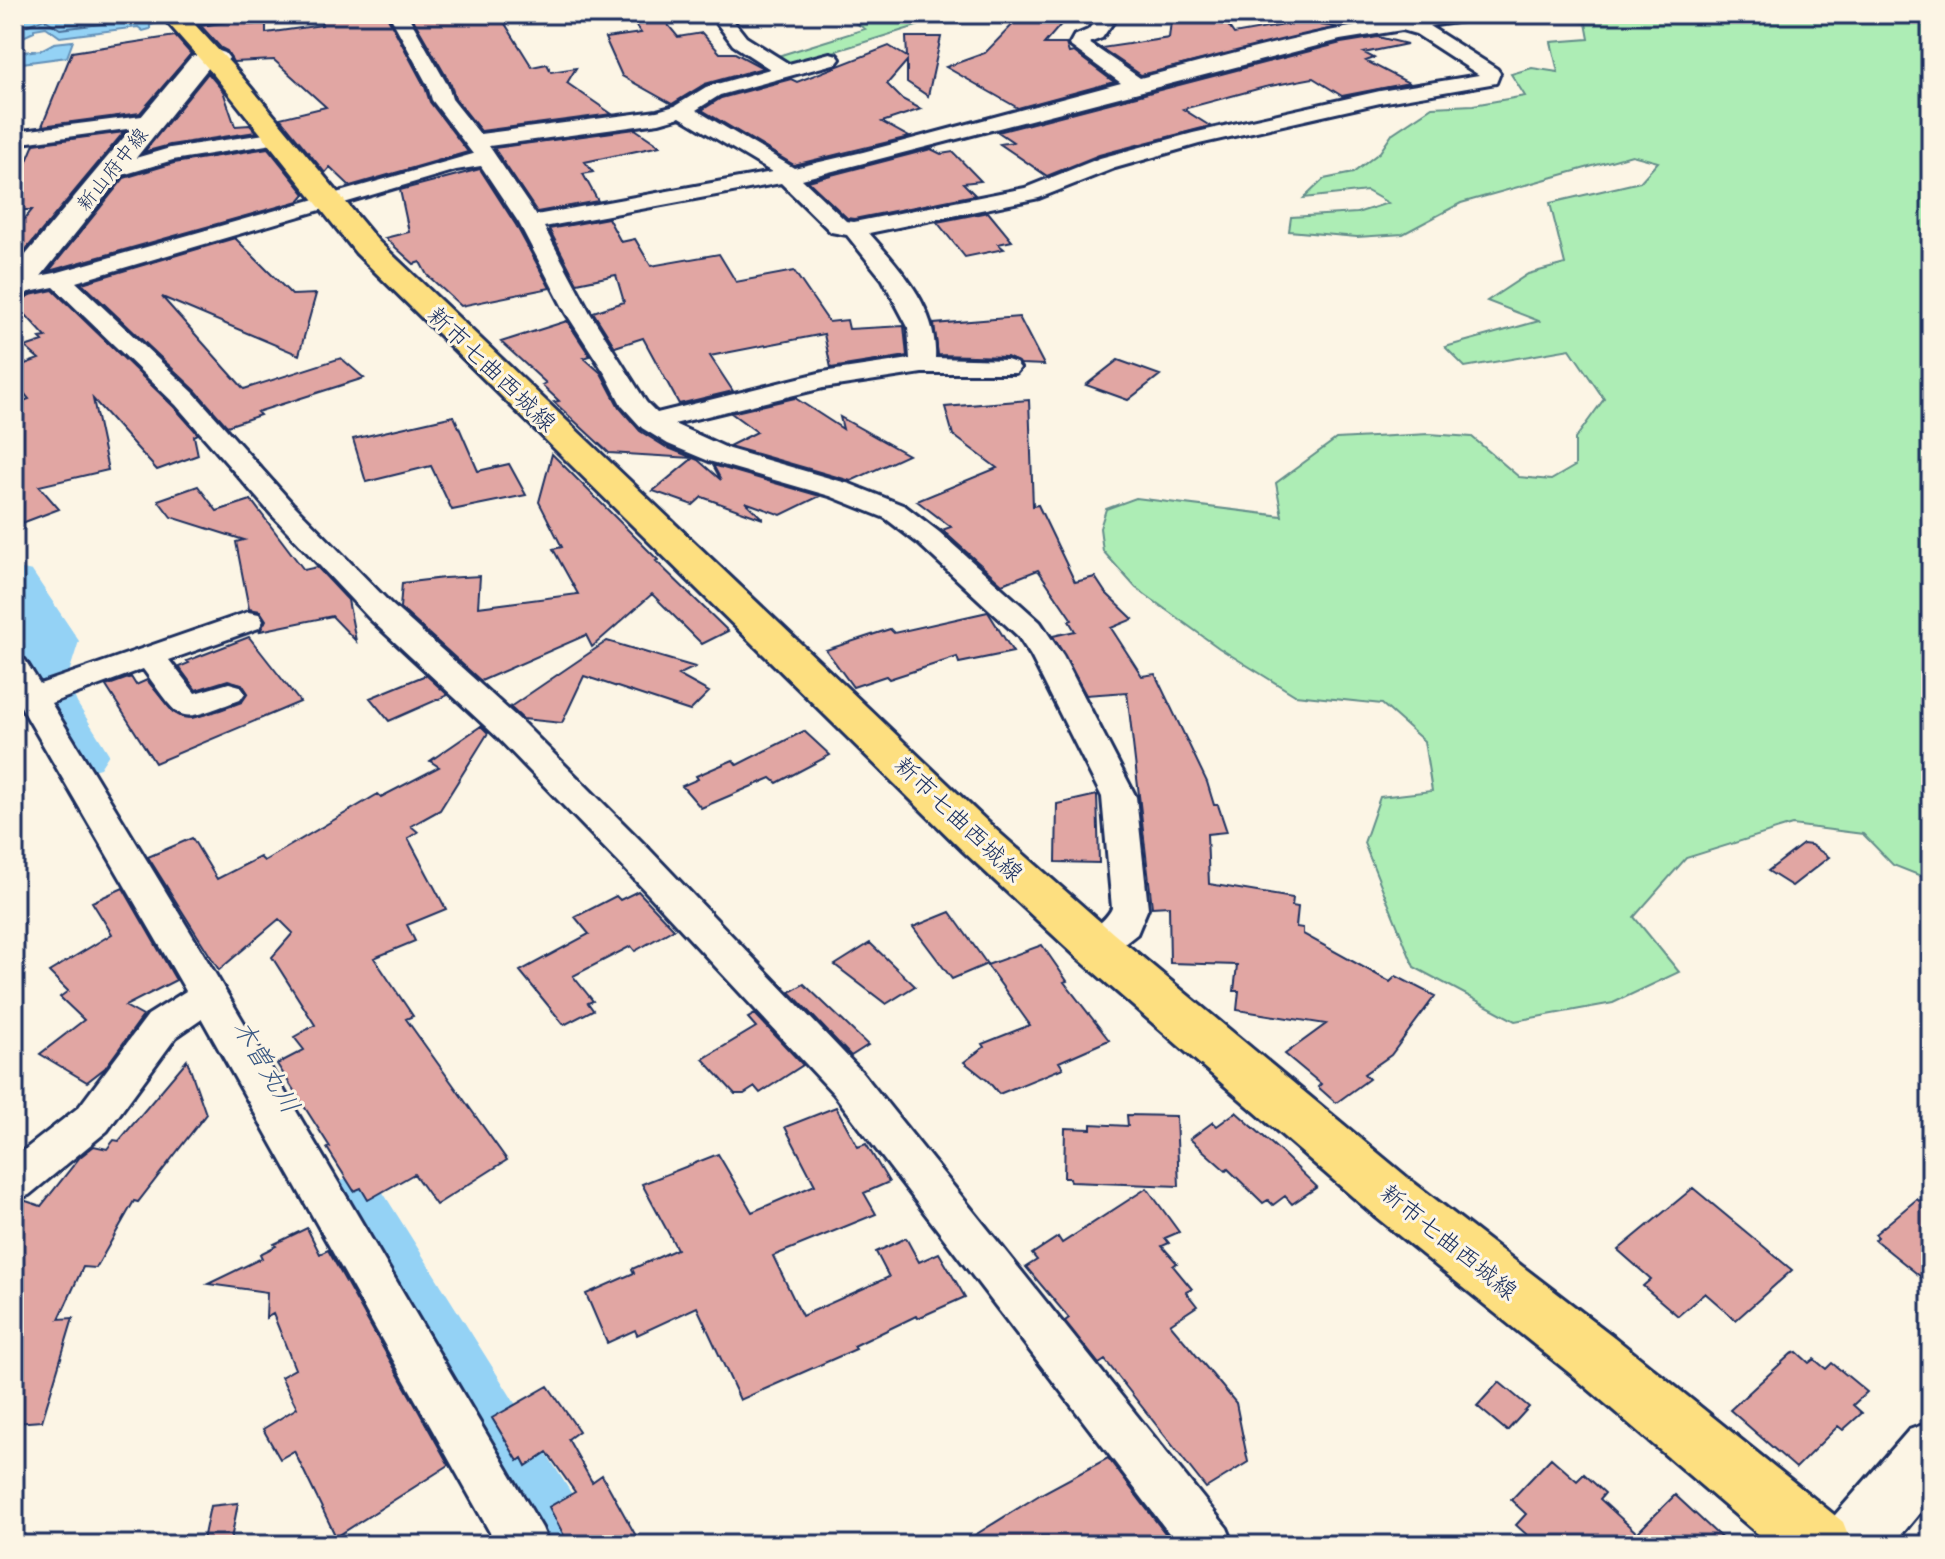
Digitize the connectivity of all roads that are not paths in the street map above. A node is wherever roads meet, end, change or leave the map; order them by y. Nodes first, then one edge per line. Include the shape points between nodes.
1 (222, 14) edge
2 (398, 14) edge
3 (719, 14) edge
4 (1110, 14) edge
5 (1470, 14) edge
6 (174, 16) edge
7 (1402, 24) junction
8 (216, 58) junction
9 (830, 59) dead end
10 (788, 72) junction
11 (1137, 85) junction
12 (682, 110) junction
13 (150, 121) junction
14 (14, 138) edge
15 (278, 138) junction
16 (481, 150) junction
17 (109, 173) junction
18 (786, 176) junction
19 (326, 201) junction
20 (530, 223) junction
21 (854, 229) junction
22 (59, 279) junction
23 (14, 288) edge
24 (922, 365) junction
25 (1007, 368) dead end
26 (651, 422) junction
27 (248, 621) dead end
28 (149, 655) junction
29 (23, 683) edge
30 (229, 693) dead end
31 (1096, 946) junction
32 (208, 996) junction
33 (14, 1182) edge
34 (1931, 1451) edge
35 (524, 1545) edge
36 (1209, 1545) edge
37 (1820, 1545) edge
38 (1852, 1545) edge

1 - 6 street
2 - 16 street via 442,100
3 - 10 street via 725,28 743,44
4 - 11 street via 1079,45
5 - 7 street
6 - 8 main road, 新市七曲西城線
7 - 11 street via 1340,34
7 - 21 street via 1423,30 1490,73 1489,79 1380,97 1193,139 1108,163 1031,193
8 - 13 main road, 新山府中線 via 200,62
8 - 15 main road, 新市七曲西城線
9 - 10 street
10 - 12 street via 713,91
11 - 18 street
12 - 16 street via 629,122 570,126
12 - 18 street via 786,171
13 - 14 street
13 - 17 main road, 新山府中線
15 - 17 street via 170,154
15 - 19 main road, 新市七曲西城線
16 - 19 street via 453,164
16 - 20 street
17 - 23 main road, 新山府中線
18 - 20 street
18 - 21 street via 839,227
19 - 22 street
19 - 31 main road, 新市七曲西城線 via 458,337 979,840
20 - 26 street via 578,313 635,406
21 - 24 street via 914,308 925,351
22 - 23 street
22 - 36 street via 185,399 380,611 509,729 636,858 848,1083
24 - 25 street
24 - 26 street via 823,380
26 - 31 street via 719,455 895,512 1029,629 1119,797 1130,908 1124,924
27 - 28 street
28 - 29 street
28 - 30 street via 188,707
29 - 32 street
31 - 37 main road, 新市七曲西城線 via 1395,1200
32 - 33 street via 162,1026 93,1119
32 - 35 street
34 - 38 main road

